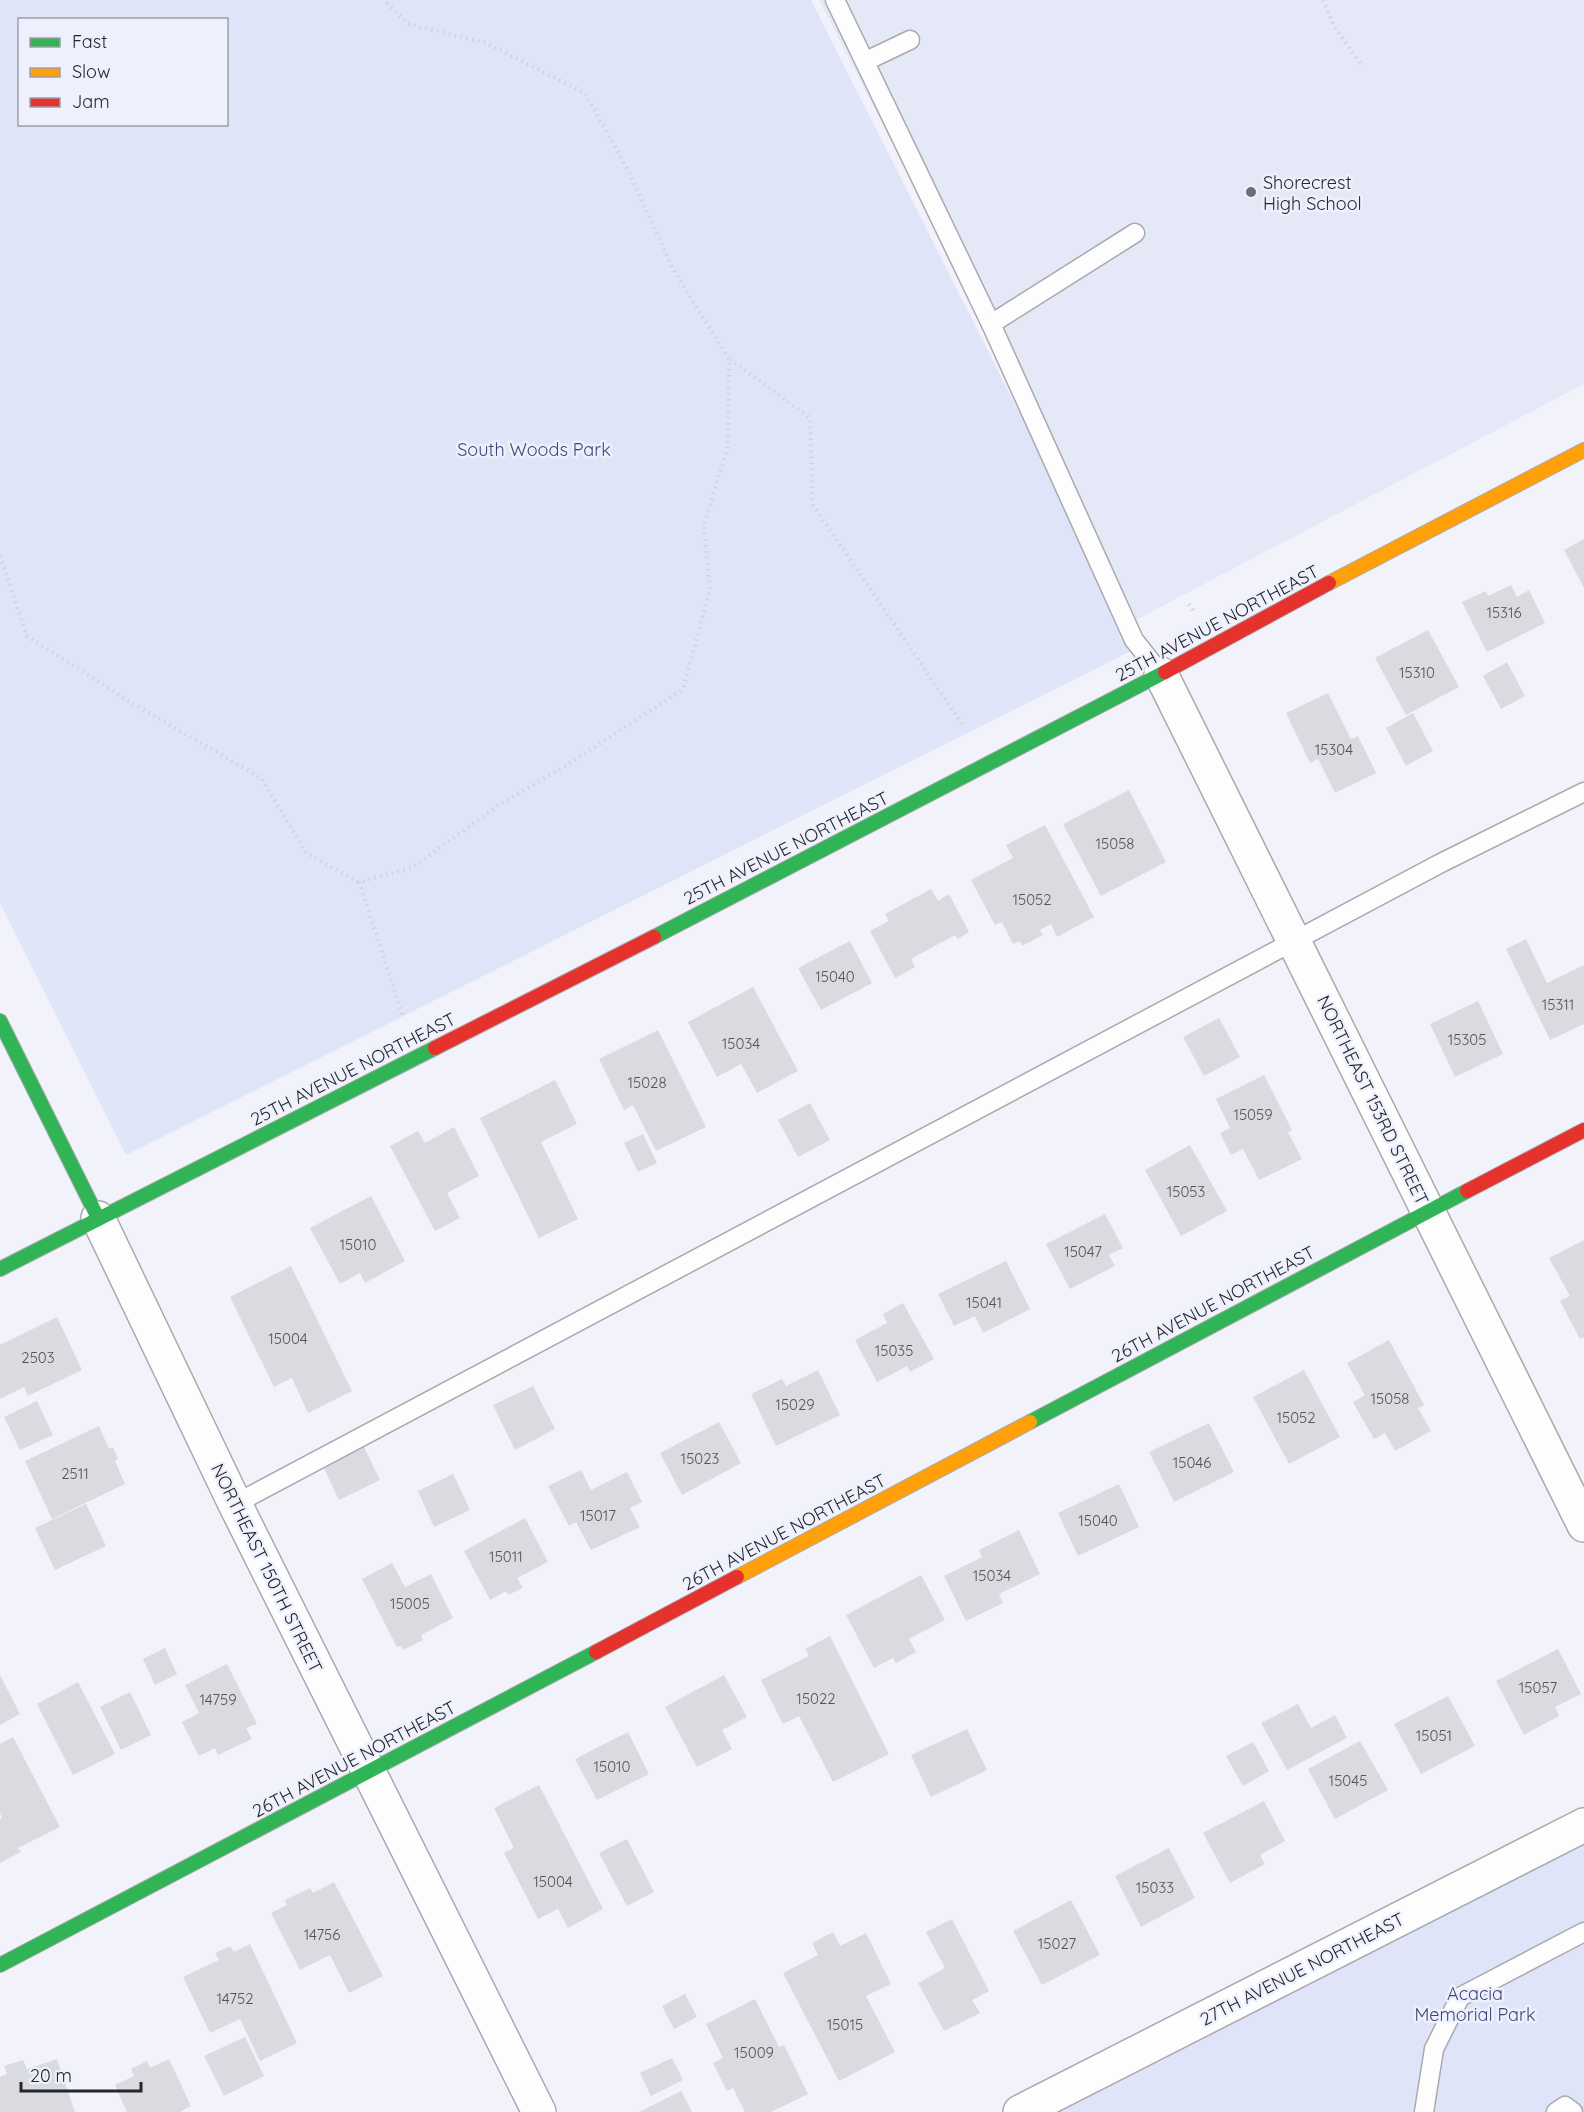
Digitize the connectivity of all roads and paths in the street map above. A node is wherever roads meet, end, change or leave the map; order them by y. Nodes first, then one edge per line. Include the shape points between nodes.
1 (384, 0) edge
2 (835, 0) edge
3 (1323, 0) edge
4 (910, 40) dead end
5 (866, 61) junction
6 (1362, 67) dead end
7 (1135, 233) dead end
8 (991, 324) junction
9 (729, 359) junction
10 (1584, 450) edge
11 (0, 556) edge
12 (1189, 604) dead end
13 (1197, 617) dead end
14 (1161, 674) junction
15 (964, 727) dead end
16 (1584, 792) edge
17 (359, 882) junction
18 (1294, 942) junction
19 (404, 1019) dead end
20 (0, 1022) edge
21 (1584, 1130) edge
22 (1428, 1211) junction
23 (98, 1218) junction
24 (0, 1269) edge
25 (235, 1504) junction
26 (1584, 1525) edge
27 (368, 1773) junction
28 (1584, 1826) edge
29 (1584, 1932) edge
30 (0, 1965) edge
31 (539, 2112) edge
32 (1020, 2112) edge
33 (1424, 2112) edge
34 (1556, 2112) edge
35 (1573, 2112) edge

1 - 9 path via 408,24 486,43 585,93 629,172 674,271
2 - 5 lane
3 - 6 path via 1335,28
4 - 5 lane
5 - 8 lane
7 - 8 lane
8 - 14 lane via 1134,640
9 - 15 path via 810,418 813,505
9 - 17 path via 728,446 704,525 710,590 683,689 497,806 412,868
10 - 14 street, 25TH AVENUE NORTHEAST
11 - 17 path via 27,636 261,778 307,854
12 - 13 path
14 - 18 street, NORTHEAST 153RD STREET
14 - 23 street, 25TH AVENUE NORTHEAST
16 - 18 lane
17 - 19 path
18 - 22 street, NORTHEAST 153RD STREET
18 - 25 lane
20 - 23 street, NORTHEAST 150TH STREET
21 - 22 street, 26TH AVENUE NORTHEAST
22 - 26 street, NORTHEAST 153RD STREET
22 - 27 street, 26TH AVENUE NORTHEAST
23 - 24 street, 25TH AVENUE NORTHEAST
23 - 25 street, NORTHEAST 150TH STREET
25 - 27 street, NORTHEAST 150TH STREET
27 - 30 street, 26TH AVENUE NORTHEAST
27 - 31 street, NORTHEAST 150TH STREET
28 - 32 street, 27TH AVENUE NORTHEAST
29 - 33 lane via 1460,1997 1434,2049
34 - 35 lane via 1565,2106

